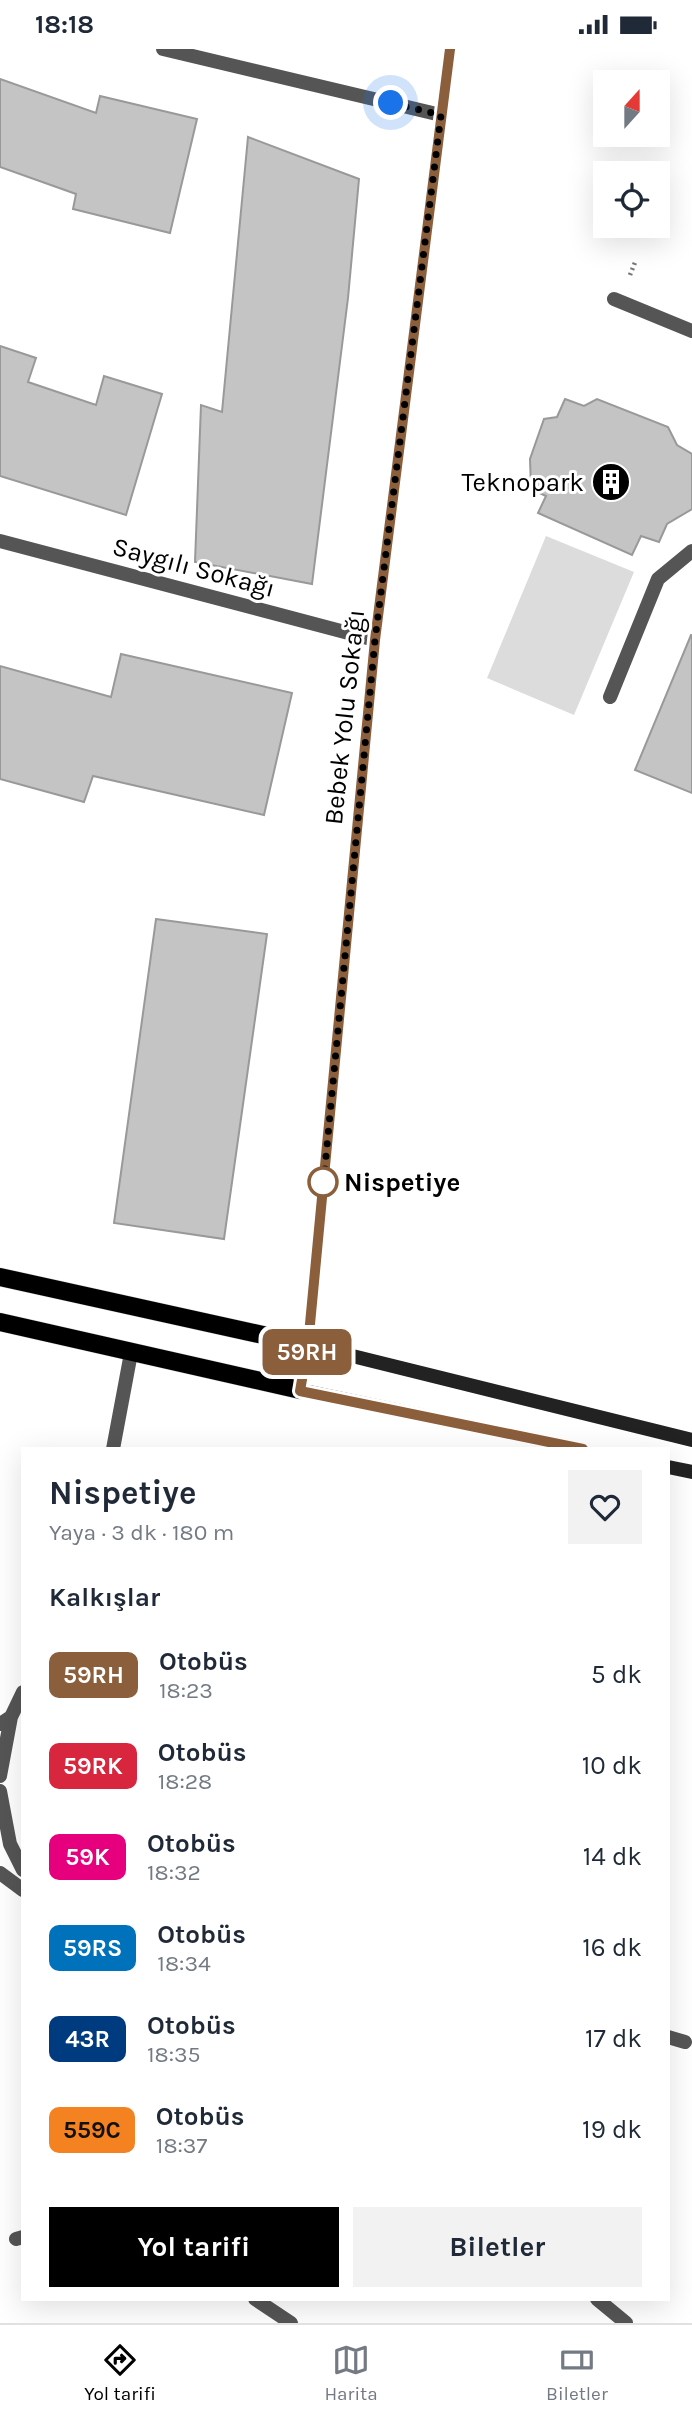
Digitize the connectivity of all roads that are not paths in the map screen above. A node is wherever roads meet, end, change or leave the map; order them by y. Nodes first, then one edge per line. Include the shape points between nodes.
1 (163, 49) edge
2 (450, 49) edge
3 (441, 115) junction
4 (614, 299) dead end
5 (692, 331) edge
6 (0, 541) edge
7 (692, 551) edge
8 (375, 640) junction
9 (610, 697) dead end
10 (0, 1277) edge
11 (0, 1322) edge
12 (308, 1345) junction
13 (131, 1353) junction
14 (300, 1391) junction
15 (692, 1440) edge
16 (113, 1447) edge
17 (573, 1447) edge
18 (670, 1467) edge
19 (692, 1472) edge
20 (21, 1695) edge
21 (5, 1720) edge
22 (0, 1776) edge
23 (0, 1791) edge
24 (21, 1866) edge
25 (0, 1873) edge
26 (21, 1889) edge
27 (670, 2038) edge
28 (684, 2042) dead end
29 (258, 2301) edge
30 (599, 2301) edge
31 (290, 2323) edge
32 (626, 2323) edge

1 - 3 street
2 - 3 main road, Bebek Yolu Sokağı
3 - 8 main road, Bebek Yolu Sokağı
4 - 5 street
6 - 8 street, Saygılı Sokağı
7 - 9 street via 658,579
8 - 12 main road, Bebek Yolu Sokağı
10 - 12 main road
11 - 13 main road
12 - 14 main road, Bebek Yolu Sokağı
12 - 15 main road
13 - 14 main road
13 - 16 street
14 - 17 main road
18 - 19 main road
20 - 21 street
21 - 22 street
23 - 24 street via 10,1844
25 - 26 street
27 - 28 street
29 - 31 street
30 - 32 street

